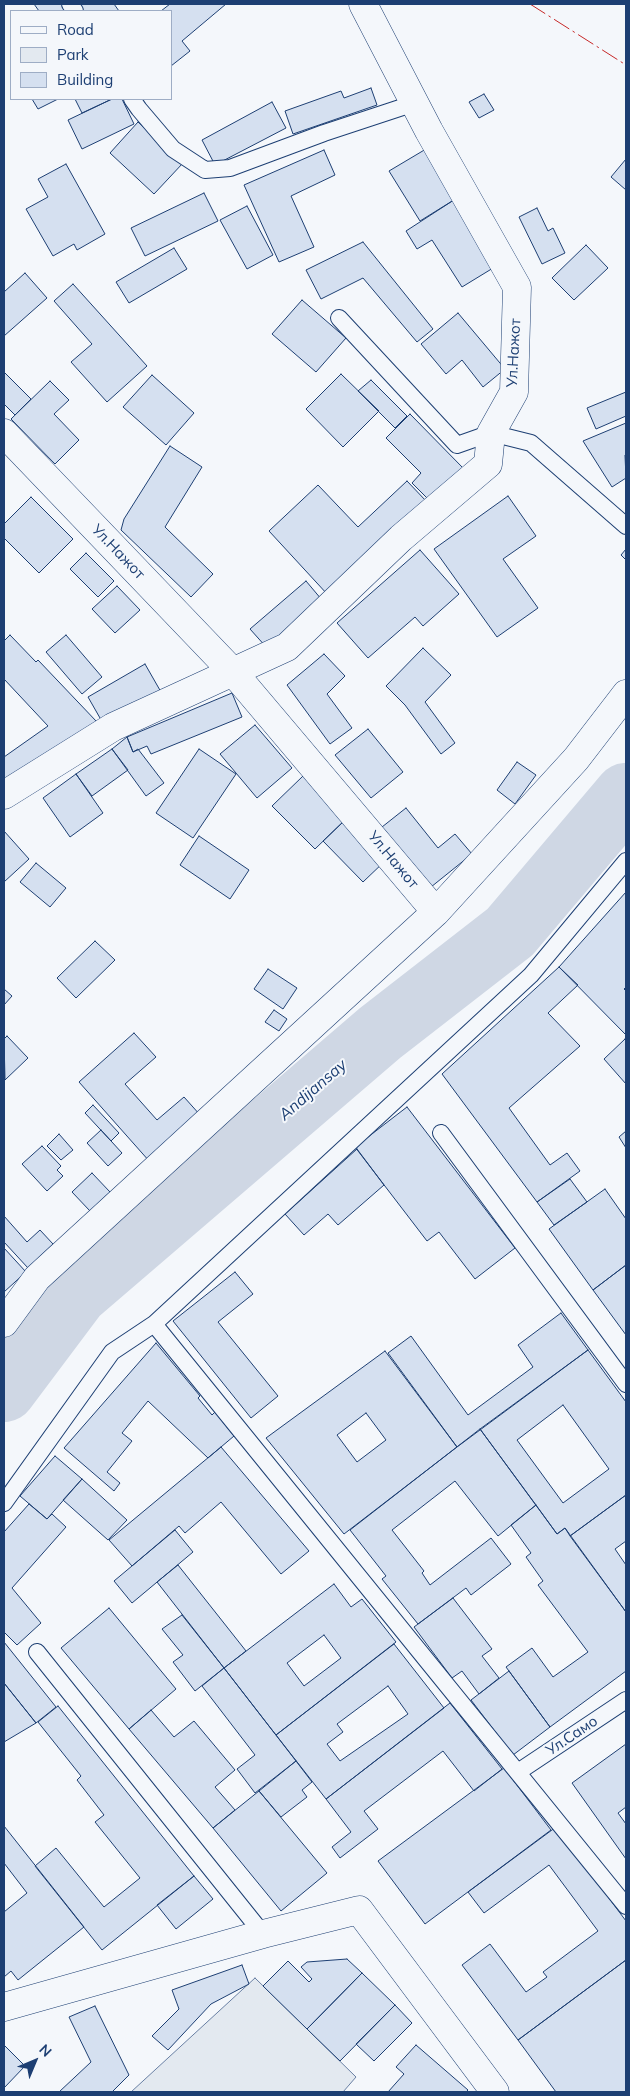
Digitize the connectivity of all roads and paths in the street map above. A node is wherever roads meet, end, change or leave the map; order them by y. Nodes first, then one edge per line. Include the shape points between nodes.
1 (363, 4) edge
2 (133, 100) edge
3 (415, 103) junction
4 (339, 318) dead end
5 (4, 433) edge
6 (491, 433) junction
7 (626, 526) edge
8 (233, 672) junction
9 (626, 694) edge
10 (4, 795) edge
11 (626, 860) edge
12 (436, 912) junction
13 (441, 1132) dead end
14 (4, 1322) edge
15 (154, 1324) junction
16 (626, 1384) edge
17 (4, 1503) edge
18 (37, 1652) dead end
19 (626, 1700) edge
20 (518, 1772) junction
21 (626, 1906) edge
22 (263, 1934) junction
23 (4, 2006) edge
24 (495, 2092) edge

1 - 3 street, Ул.Нажот
2 - 3 lane via 173,149 205,170 230,168
3 - 6 street, Ул.Нажот via 517,287 514,392
4 - 6 lane via 457,445
5 - 8 street, Ул.Нажот
6 - 7 lane via 531,443
6 - 8 street, Ул.Нажот via 488,464 401,538 286,647
8 - 10 street via 114,726
8 - 12 street, Ул.Нажот
9 - 12 street via 576,759
11 - 15 lane via 531,974
12 - 14 street via 37,1278
13 - 16 lane
15 - 17 lane via 112,1352
15 - 20 lane
18 - 22 lane
19 - 20 lane, Ул.Само
20 - 21 lane
22 - 23 street
22 - 24 street via 359,1910

